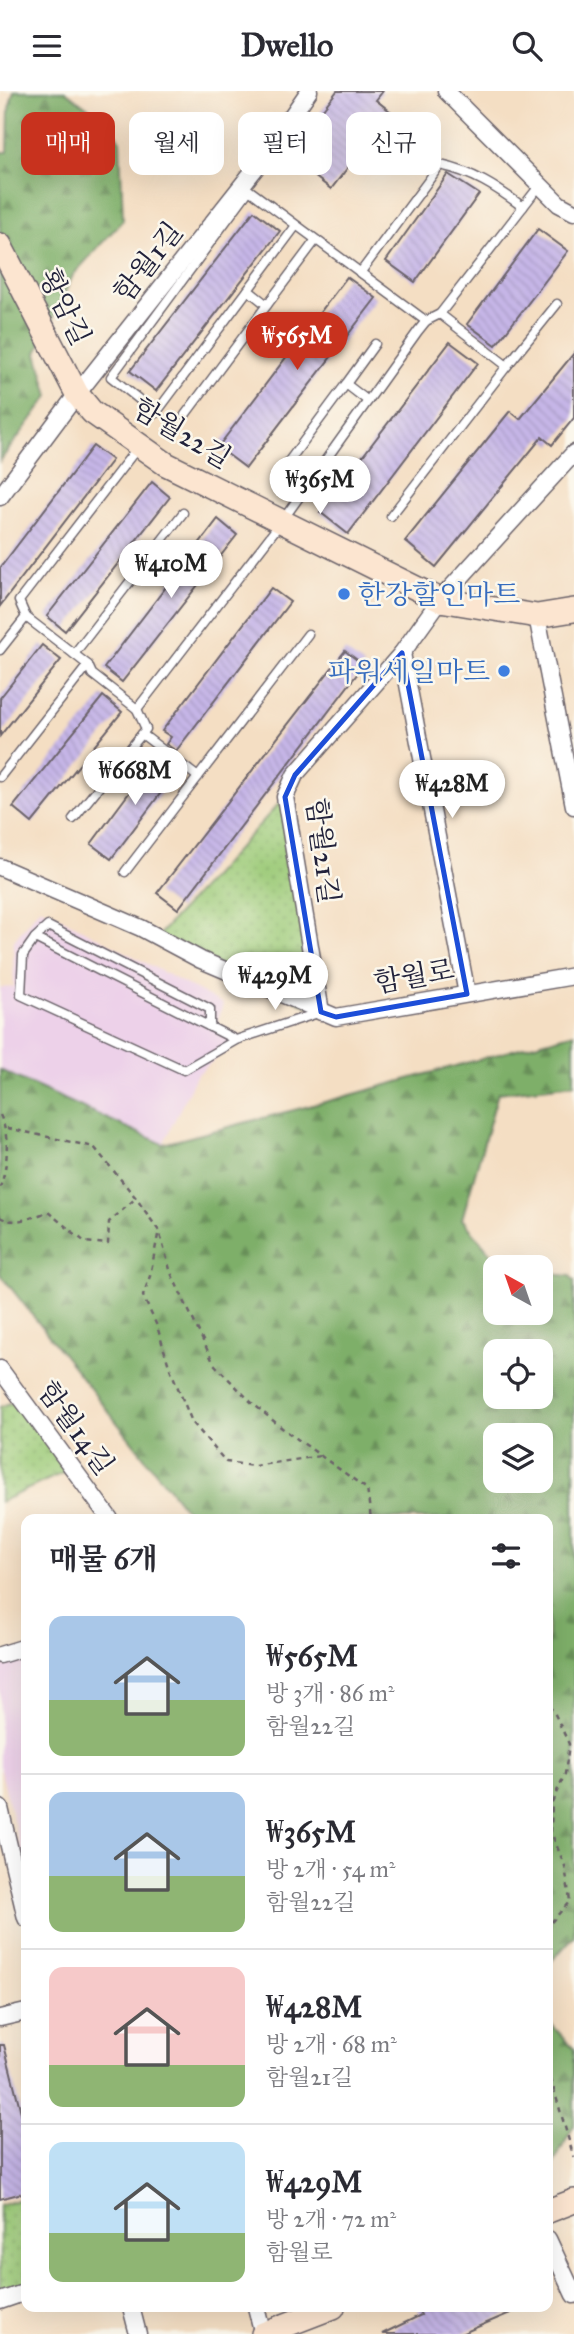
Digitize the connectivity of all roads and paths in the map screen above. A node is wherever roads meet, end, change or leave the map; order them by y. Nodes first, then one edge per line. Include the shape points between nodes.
1 (309, 91) edge
2 (446, 91) edge
3 (540, 185) junction
4 (523, 207) junction
5 (574, 212) edge
6 (295, 227) junction
7 (315, 241) junction
8 (0, 245) edge
9 (360, 274) junction
10 (247, 291) junction
11 (267, 305) junction
12 (557, 305) dead end
13 (440, 314) junction
14 (426, 321) junction
15 (375, 344) dead end
16 (507, 366) junction
17 (346, 384) junction
18 (77, 394) junction
19 (368, 401) junction
20 (186, 415) dead end
21 (139, 445) junction
22 (574, 453) edge
23 (286, 465) dead end
24 (0, 497) edge
25 (183, 513) dead end
26 (391, 516) dead end
27 (282, 521) junction
28 (440, 600) junction
29 (574, 610) edge
30 (537, 616) junction
31 (26, 617) junction
32 (308, 634) dead end
33 (0, 650) edge
34 (402, 653) junction
35 (74, 655) junction
36 (88, 665) junction
37 (137, 709) junction
38 (142, 734) junction
39 (0, 777) edge
40 (198, 777) junction
41 (574, 806) edge
42 (73, 819) dead end
43 (0, 867) edge
44 (125, 872) dead end
45 (36, 938) junction
46 (574, 976) edge
47 (467, 993) junction
48 (321, 1012) junction
49 (210, 1027) junction
50 (236, 1040) junction
51 (0, 1115) edge
52 (7, 1128) junction
53 (0, 1187) edge
54 (136, 1198) junction
55 (0, 1217) edge
56 (159, 1231) junction
57 (0, 1369) edge
58 (320, 1456) junction
59 (106, 1514) edge
60 (370, 1514) edge
61 (21, 1649) edge
62 (0, 1655) edge
63 (553, 1710) edge
64 (553, 1800) edge
65 (0, 1808) edge
66 (553, 1837) edge
67 (21, 1897) edge
68 (553, 1920) edge
69 (21, 2013) edge
70 (0, 2018) edge
71 (553, 2086) edge
72 (574, 2158) edge
73 (574, 2201) edge
74 (553, 2209) edge
75 (553, 2250) edge
76 (21, 2295) edge
77 (574, 2295) edge
78 (0, 2301) edge
79 (132, 2312) edge
80 (257, 2312) edge
81 (320, 2312) edge
82 (138, 2334) edge
83 (263, 2334) edge

1 - 18 street, 함월1길 via 258,165
2 - 3 street
3 - 4 lane
3 - 5 street
4 - 9 lane via 489,182 440,165
4 - 13 lane
6 - 7 lane
6 - 10 lane
6 - 10 lane via 248,190 111,377 156,413
7 - 9 lane
7 - 11 lane
8 - 18 street, 황암길
9 - 14 lane
10 - 11 lane
11 - 20 lane
12 - 16 lane
13 - 14 lane
13 - 16 lane
14 - 19 lane
15 - 17 lane
16 - 26 lane
17 - 19 lane
17 - 23 lane
18 - 21 street, 함월22길 via 92,412
18 - 24 street, 함월1길
19 - 27 lane
21 - 27 street, 함월22길 via 166,464
21 - 31 lane via 19,601
22 - 28 street, 함월21길
25 - 35 lane
27 - 28 street, 함월22길
27 - 37 lane
28 - 30 street, 함월22길
28 - 34 street, 함월21길
29 - 30 street, 함월22길
30 - 41 street
31 - 33 lane
31 - 35 lane
32 - 40 lane
34 - 47 street
34 - 48 street, 함월21길 via 295,775 285,797
35 - 36 lane
36 - 37 lane via 92,674
36 - 39 lane
37 - 38 lane via 146,729
38 - 40 lane
38 - 42 lane
40 - 44 lane
43 - 48 street, 함월로
45 - 49 lane
45 - 49 lane via 48,926 210,1009
45 - 50 lane via 23,955 21,995 184,1070
46 - 47 street, 함월로
47 - 48 street, 함월로 via 336,1017
48 - 50 lane
49 - 50 lane
51 - 52 path
52 - 53 path via 5,1176
52 - 54 path via 94,1147
54 - 55 path via 110,1223 108,1244 85,1242 48,1212 24,1220
54 - 56 path
56 - 58 path via 171,1273 214,1363 251,1402
56 - 58 path via 143,1296 192,1422 226,1462 254,1466
57 - 59 street, 함월14길
58 - 60 path via 367,1489
61 - 62 street
63 - 64 path via 569,1744 565,1774
65 - 67 street
66 - 68 path via 565,1866 570,1901
69 - 70 street
71 - 72 path
73 - 74 street
75 - 77 street
76 - 78 street
79 - 82 street
80 - 83 street
81 - 83 street

